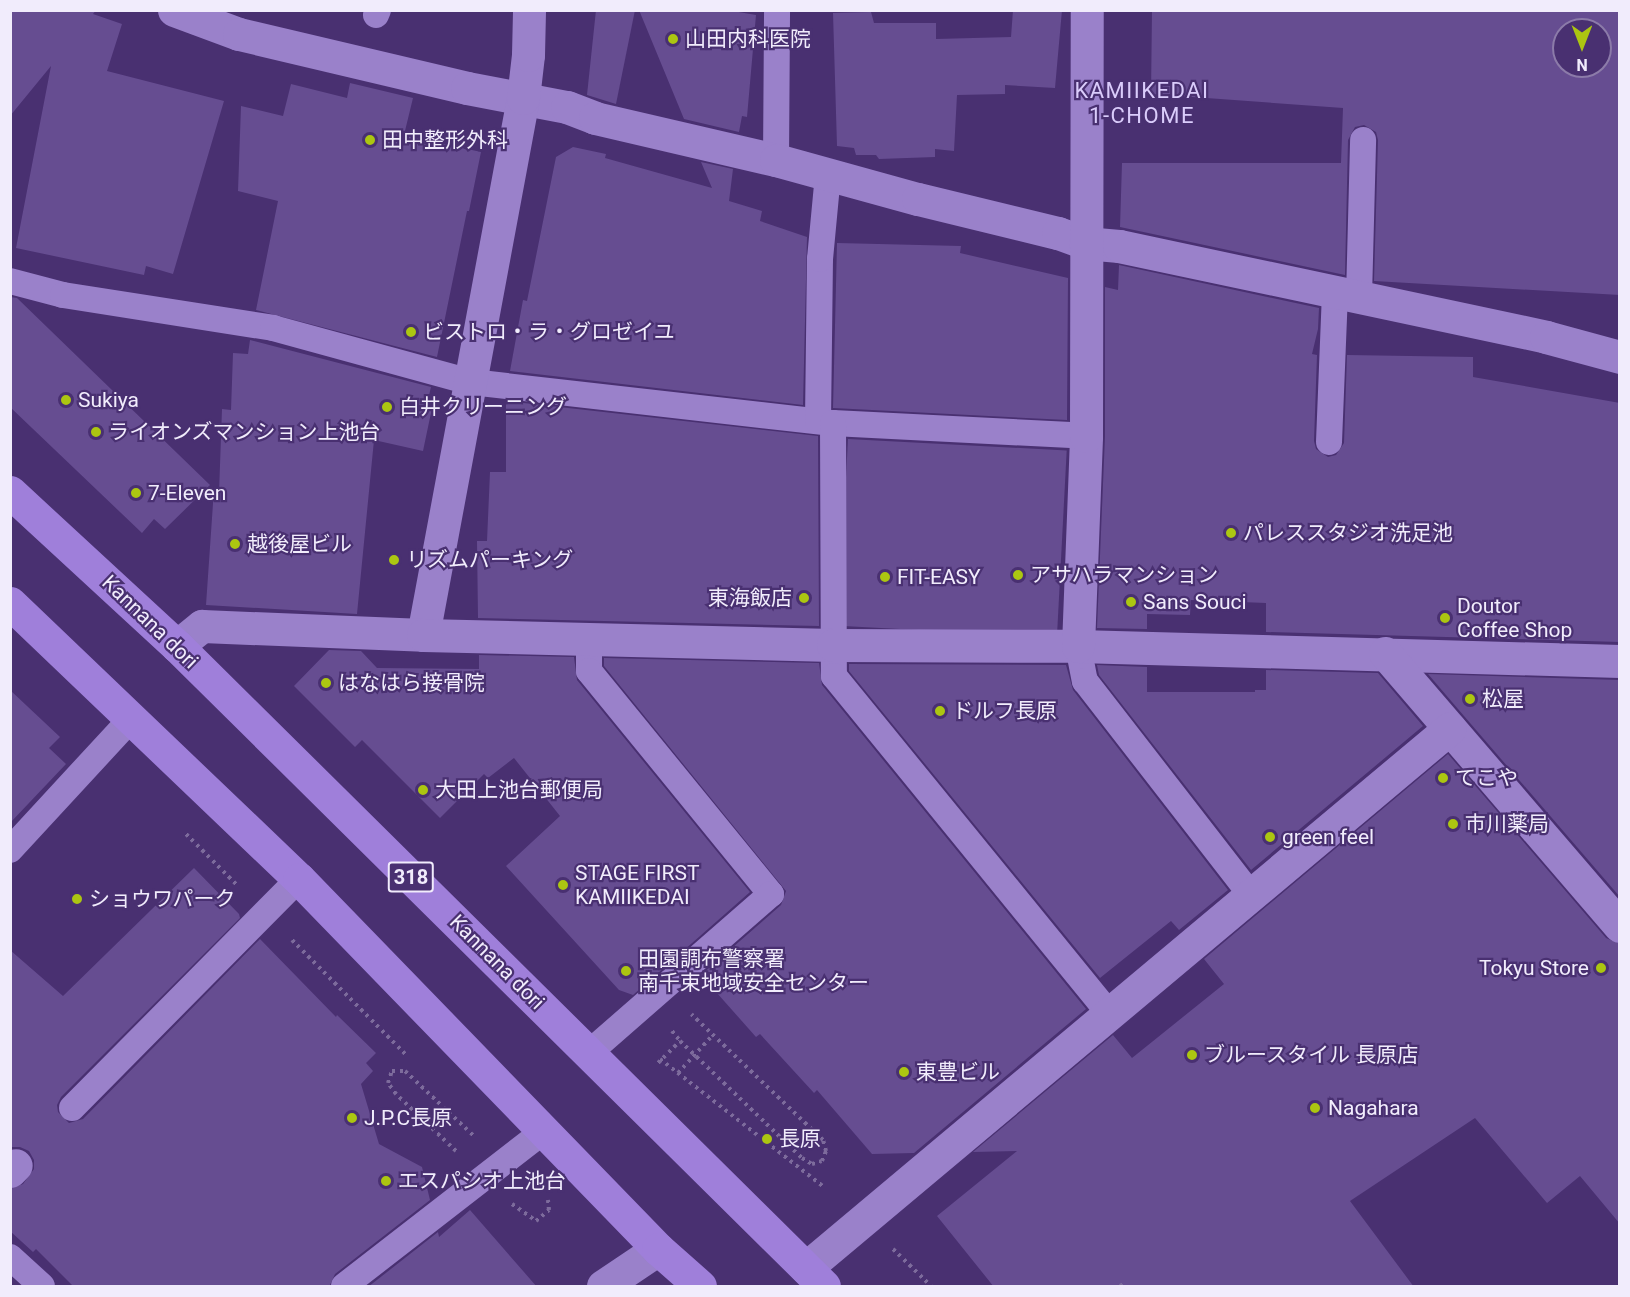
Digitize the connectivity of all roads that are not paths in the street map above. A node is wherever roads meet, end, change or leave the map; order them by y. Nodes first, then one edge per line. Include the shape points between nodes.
1 (174, 10) edge
2 (529, 10) edge
3 (777, 10) edge
4 (1087, 10) edge
5 (523, 98) junction
6 (1363, 140) dead end
7 (776, 160) junction
8 (828, 175) junction
9 (1085, 243) junction
10 (10, 281) edge
11 (1347, 295) junction
12 (1620, 357) edge
13 (471, 382) junction
14 (825, 422) junction
15 (1086, 436) junction
16 (1329, 442) dead end
17 (10, 492) edge
18 (10, 603) edge
19 (423, 635) junction
20 (589, 639) junction
21 (833, 645) junction
22 (177, 646) junction
23 (1078, 646) junction
24 (1385, 653) junction
25 (1620, 661) edge
26 (132, 718) junction
27 (1450, 728) junction
28 (10, 850) edge
29 (298, 879) junction
30 (1251, 896) junction
31 (1620, 926) edge
32 (1109, 1013) junction
33 (589, 1053) junction
34 (72, 1108) dead end
35 (544, 1131) junction
36 (658, 1249) junction
37 (10, 1257) edge
38 (815, 1277) edge
39 (42, 1287) edge
40 (344, 1287) edge
41 (603, 1287) edge
42 (690, 1287) edge
43 (700, 1287) edge
44 (842, 1287) edge

1 - 5 street via 238,34
2 - 5 street
3 - 7 lane
4 - 9 street
5 - 7 street
5 - 13 street
6 - 11 lane
7 - 8 street
8 - 9 street
8 - 14 lane via 820,259
9 - 11 street via 1119,246
9 - 15 street
10 - 13 lane via 63,295 273,328
11 - 12 street via 1546,337
11 - 16 lane
13 - 14 lane
13 - 19 street
14 - 15 lane
14 - 21 lane
15 - 23 street
17 - 22 main road, Kannana dori / 318
18 - 26 main road
19 - 20 street
19 - 22 street via 202,626
20 - 21 street
20 - 33 lane via 589,671 771,894
21 - 23 street
21 - 32 lane via 834,676
22 - 33 main road, Kannana dori / 318
23 - 24 street
23 - 30 lane via 1085,681
24 - 25 street
24 - 27 street
26 - 28 lane
26 - 29 main road
27 - 30 street
27 - 31 street
29 - 34 lane
29 - 35 main road
30 - 32 street
32 - 38 street
33 - 38 main road, Kannana dori / 318
35 - 36 main road
35 - 40 lane
36 - 41 street
36 - 42 main road
36 - 43 main road
37 - 39 lane
38 - 44 main road, Kannana dori

